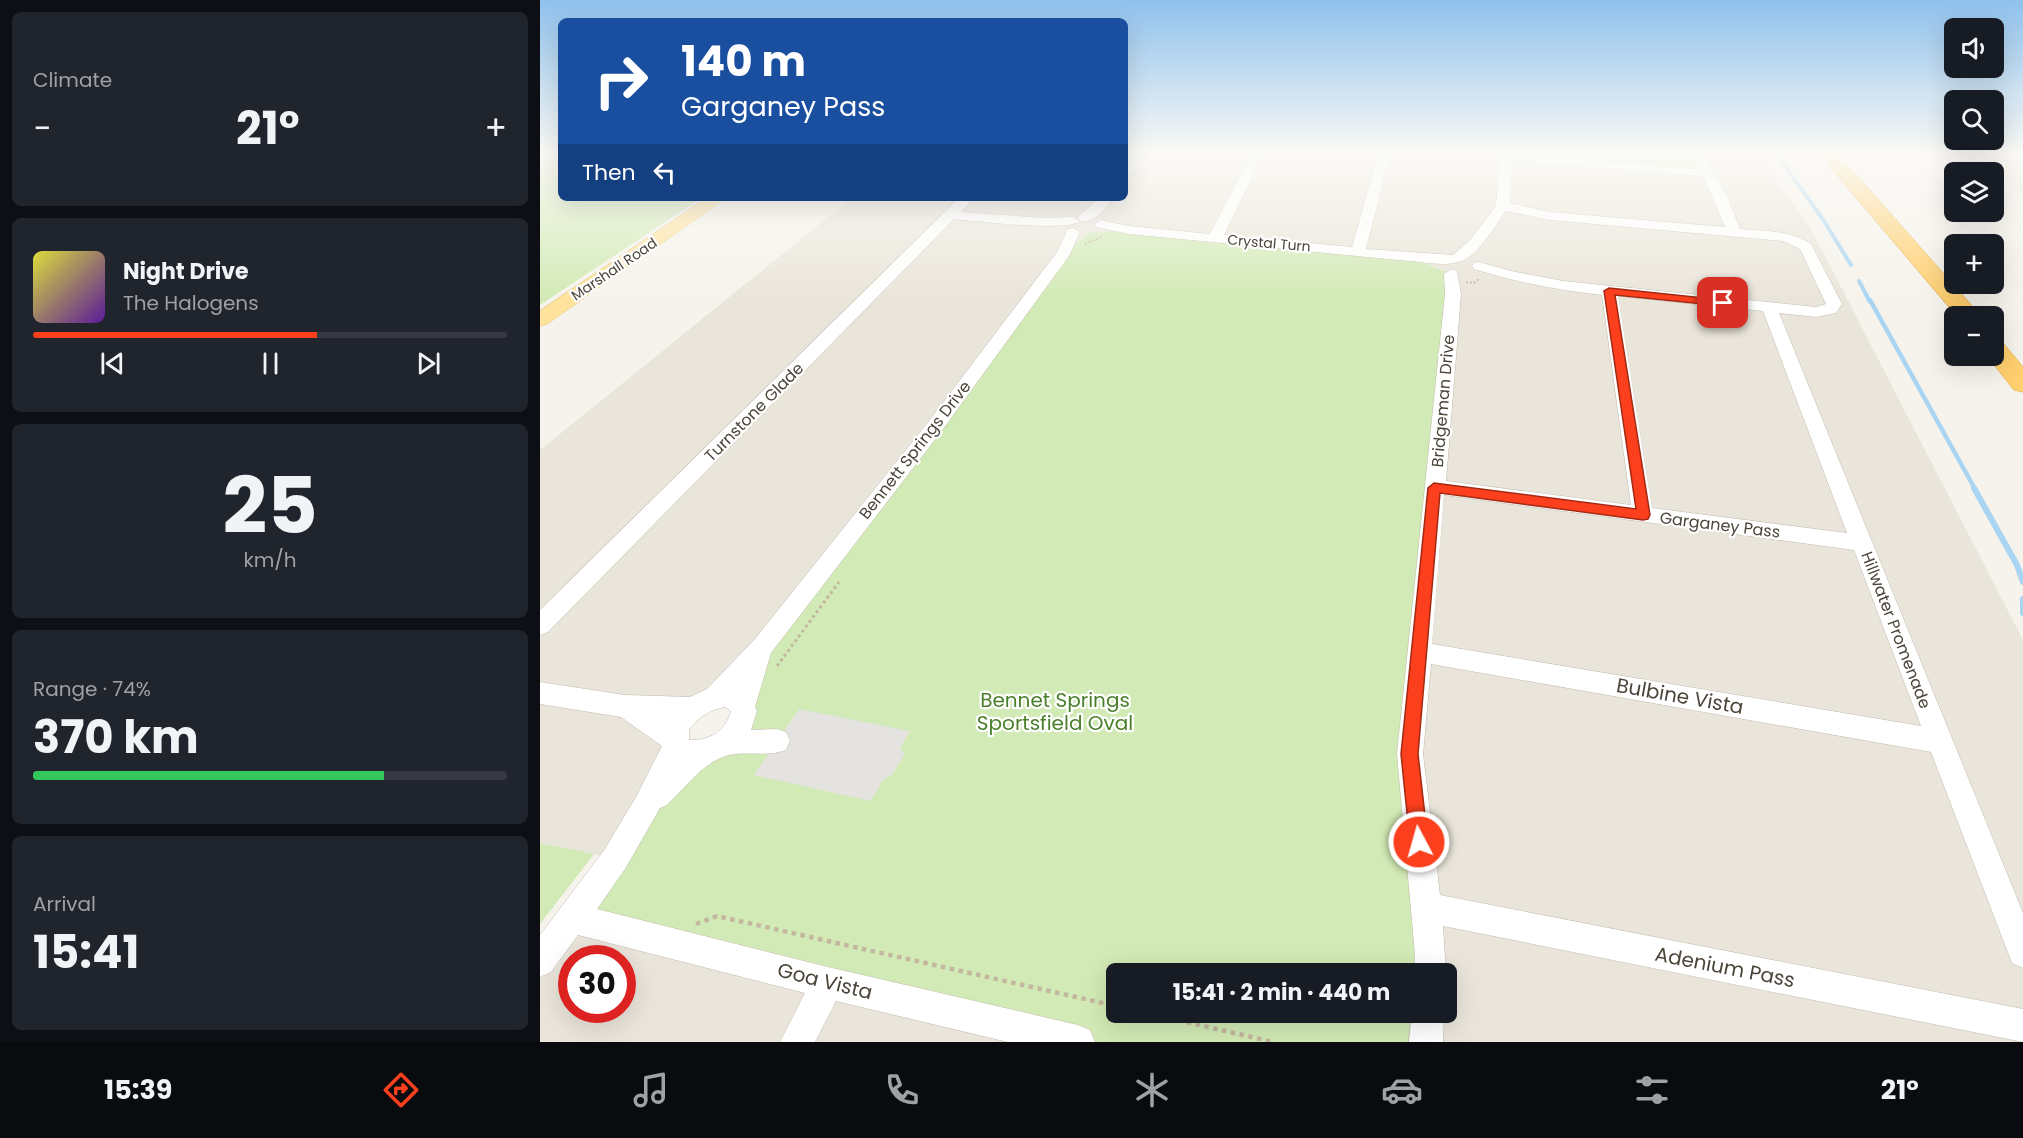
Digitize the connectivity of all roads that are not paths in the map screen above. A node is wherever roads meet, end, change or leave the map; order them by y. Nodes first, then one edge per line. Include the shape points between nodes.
1 (710, 204) edge
2 (962, 204) edge
3 (1103, 204) edge
4 (1232, 204) edge
5 (1371, 204) edge
6 (1721, 204) edge
7 (1872, 204) edge
8 (1885, 204) edge
9 (1503, 206) joint
10 (951, 215) junction
11 (1087, 229) junction
12 (1734, 232) junction
13 (1215, 238) junction
14 (1475, 243) junction
15 (1358, 252) junction
16 (1475, 269) junction
17 (1452, 271) junction
18 (1944, 271) edge
19 (1609, 291) junction
20 (1965, 294) edge
21 (1960, 306) edge
22 (1975, 306) edge
23 (1769, 307) junction
24 (540, 320) edge
25 (2004, 340) edge
26 (2004, 360) edge
27 (2023, 363) edge
28 (2023, 384) edge
29 (1434, 488) junction
30 (1643, 515) junction
31 (1862, 543) junction
32 (540, 625) edge
33 (763, 646) junction
34 (1419, 652) junction
35 (540, 693) edge
36 (704, 703) junction
37 (626, 706) junction
38 (743, 712) junction
39 (1940, 741) junction
40 (675, 742) junction
41 (714, 748) junction
42 (646, 807) junction
43 (1426, 907) junction
44 (572, 918) junction
45 (2023, 952) edge
46 (540, 961) edge
47 (1431, 963) edge
48 (828, 983) junction
49 (1427, 1023) edge
50 (2023, 1026) edge
51 (797, 1042) edge
52 (1078, 1042) edge
53 (1426, 1042) edge

1 - 24 main road, Marshall Road
2 - 10 street, Turnstone Glade
3 - 11 street
4 - 13 street
5 - 15 street
6 - 12 street
7 - 21 highway
8 - 18 highway
9 - 12 street via 1550,216
9 - 14 street
10 - 11 street, Crystal Turn
10 - 32 street, Turnstone Glade
11 - 13 street, Crystal Turn
11 - 33 street, Bennett Springs Drive via 1064,253
12 - 23 street via 1785,237 1806,247 1834,304 1830,310 1816,312
13 - 15 street, Crystal Turn
14 - 16 street
14 - 17 street
15 - 17 street, Crystal Turn via 1409,257
16 - 17 street
16 - 17 street, Crystal Turn
16 - 19 street, Crystal Turn
17 - 29 street, Bridgeman Drive
19 - 23 street
19 - 30 street
20 - 22 highway
23 - 31 street, Hillwater Promenade
25 - 27 highway
26 - 28 highway
29 - 30 street, Garganey Pass
29 - 34 street, Bridgeman Drive
30 - 31 street, Garganey Pass
31 - 39 street, Hillwater Promenade
33 - 36 street, Bennett Springs Drive
33 - 38 street, Bennett Springs Drive
34 - 39 street, Bulbine Vista
34 - 43 street, Bridgeman Drive via 1410,754
35 - 37 street
36 - 37 street
36 - 38 street via 733,698
36 - 40 street, Bennett Springs Drive via 679,722
37 - 40 street
38 - 41 street, Bennett Springs Drive via 734,735
38 - 41 street via 777,741
39 - 45 street, Hillwater Promenade
40 - 41 street via 682,752 692,754
40 - 42 street
41 - 42 street
42 - 44 street via 615,859
43 - 47 street, Bridgeman Drive
43 - 50 street, Adenium Pass
44 - 46 street
44 - 48 street, Goa Vista
48 - 51 street
48 - 52 street, Goa Vista
49 - 53 street

